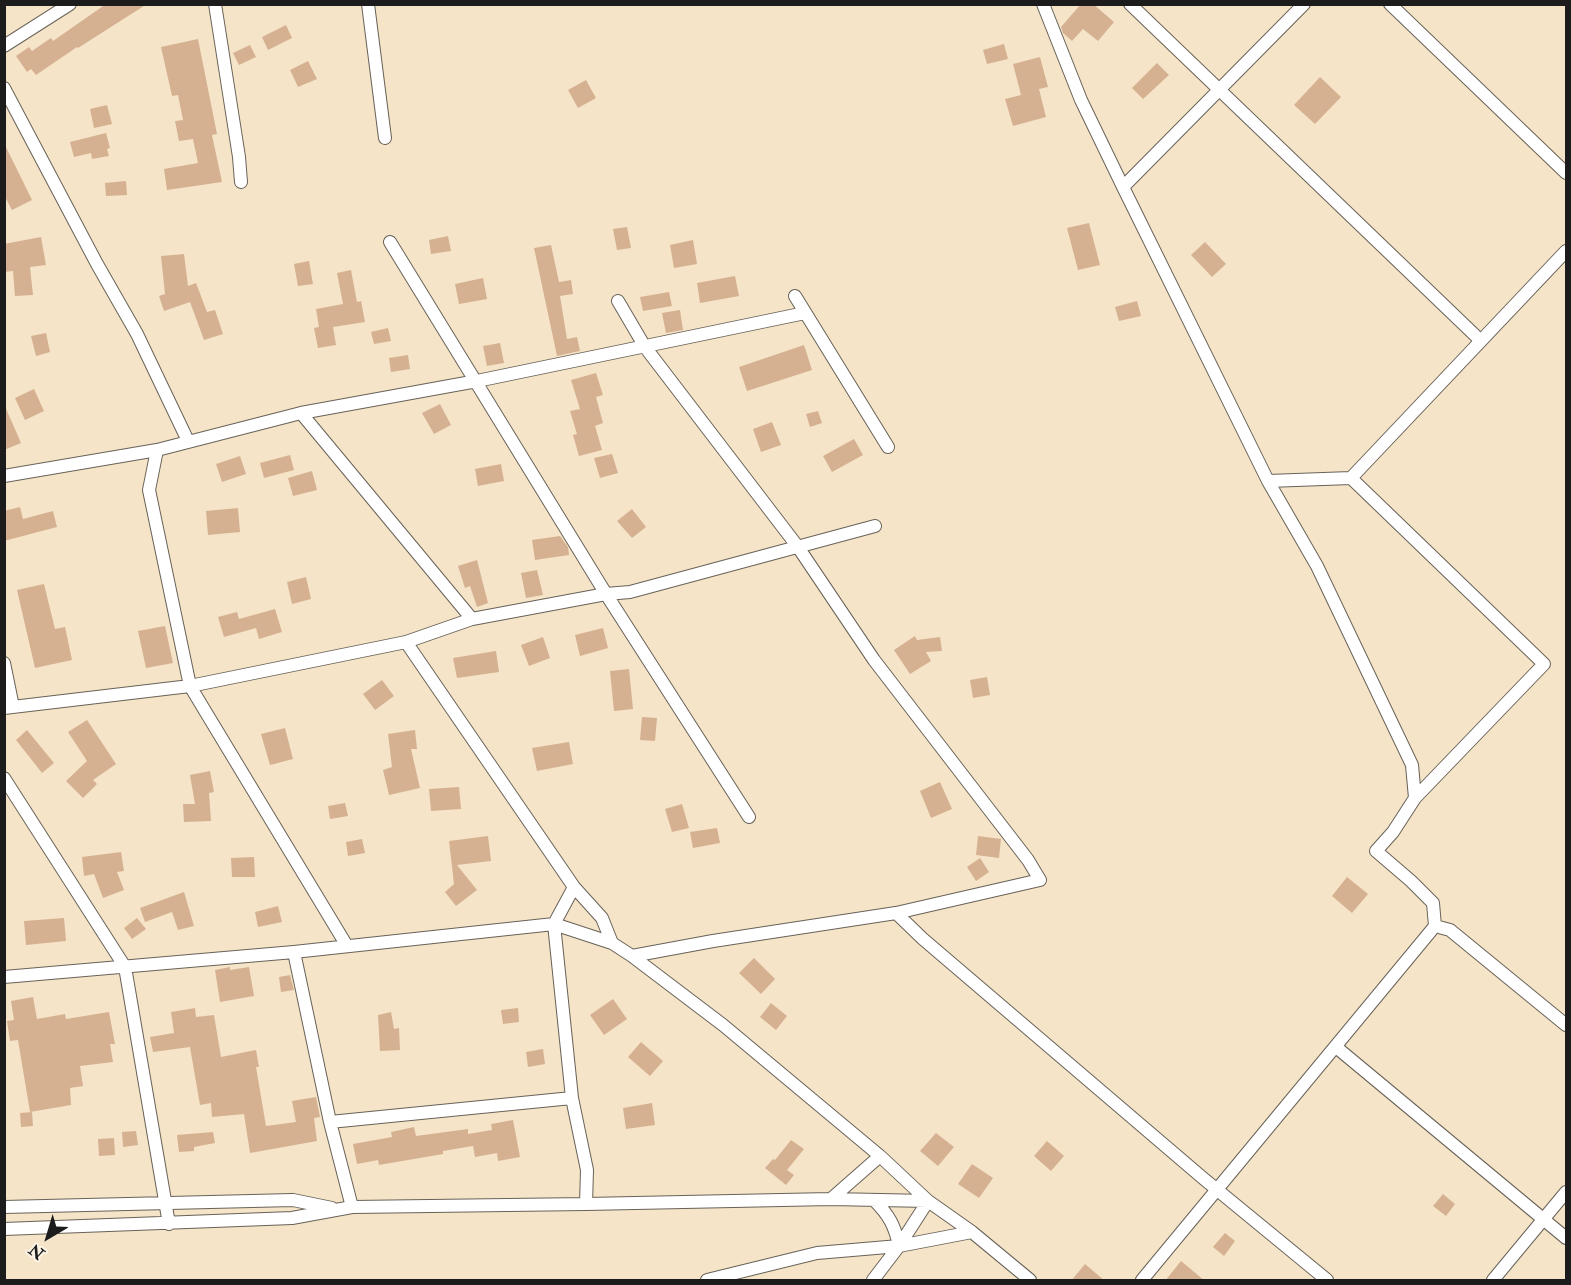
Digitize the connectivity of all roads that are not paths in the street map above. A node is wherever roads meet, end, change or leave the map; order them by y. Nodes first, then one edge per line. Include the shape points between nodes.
1 (70, 4) edge
2 (215, 4) edge
3 (368, 4) edge
4 (1043, 4) edge
5 (1130, 4) edge
6 (1304, 4) edge
7 (1390, 4) edge
8 (4, 46) edge
9 (4, 87) edge
10 (1220, 90) junction
11 (385, 138) dead end
12 (1566, 173) edge
13 (241, 182) dead end
14 (1124, 188) junction
15 (390, 242) dead end
16 (1566, 251) edge
17 (795, 296) dead end
18 (618, 301) dead end
19 (805, 313) junction
20 (1481, 342) junction
21 (645, 346) junction
22 (477, 381) junction
23 (301, 413) junction
24 (188, 441) junction
25 (888, 447) dead end
26 (157, 450) junction
27 (4, 476) edge
28 (1351, 478) junction
29 (1268, 481) junction
30 (875, 526) dead end
31 (798, 547) junction
32 (606, 594) junction
33 (472, 619) junction
34 (406, 642) junction
35 (4, 663) edge
36 (190, 686) junction
37 (9, 707) edge
38 (4, 778) edge
39 (1414, 798) junction
40 (749, 817) dead end
41 (574, 887) junction
42 (896, 914) junction
43 (554, 924) junction
44 (1436, 926) junction
45 (612, 943) junction
46 (347, 946) junction
47 (294, 952) junction
48 (632, 956) junction
49 (125, 967) junction
50 (4, 977) edge
51 (1566, 1025) edge
52 (1336, 1047) junction
53 (572, 1098) junction
54 (330, 1122) junction
55 (880, 1156) junction
56 (1217, 1190) junction
57 (1566, 1192) edge
58 (831, 1199) junction
59 (874, 1200) junction
60 (166, 1202) junction
61 (928, 1202) junction
62 (586, 1204) junction
63 (4, 1207) edge
64 (352, 1207) junction
65 (336, 1209) junction
66 (1544, 1219) junction
67 (169, 1224) junction
68 (4, 1230) edge
69 (972, 1232) junction
70 (1566, 1238) edge
71 (899, 1246) junction
72 (707, 1281) edge
73 (873, 1281) edge
74 (1030, 1281) edge
75 (1142, 1281) edge
76 (1327, 1281) edge
77 (1493, 1281) edge

1 - 8 street
2 - 13 street
3 - 11 street
4 - 14 street via 1081,100
5 - 10 street
6 - 10 street
7 - 12 street
9 - 24 street via 137,334
10 - 14 street
10 - 20 street
14 - 29 street
15 - 22 street
16 - 20 street
17 - 19 street
18 - 21 street
19 - 21 street
19 - 25 street
20 - 28 street
21 - 22 street
21 - 31 street
22 - 23 street
22 - 32 street
23 - 24 street
23 - 33 street
24 - 26 street
26 - 27 street
26 - 36 street via 149,490
28 - 29 street
28 - 39 street via 1544,664
29 - 39 street via 1317,566 1412,765
30 - 31 street
31 - 32 street via 630,592
31 - 42 street via 874,660 1040,880
32 - 33 street
32 - 40 street
33 - 34 street
34 - 36 street
34 - 41 street
35 - 37 street
36 - 37 street
36 - 46 street
38 - 49 street
39 - 44 street via 1376,851 1433,903
41 - 43 street
41 - 45 street via 602,918
42 - 48 street
42 - 56 street
43 - 45 street
43 - 46 street
43 - 53 street
44 - 51 street via 1450,930
44 - 52 street
45 - 48 street
46 - 47 street
47 - 49 street
47 - 54 street
48 - 55 street via 723,1025
49 - 50 street
49 - 60 street
52 - 56 street
52 - 66 street
53 - 54 street
53 - 62 street via 587,1170
54 - 64 street
55 - 58 street
55 - 61 street
56 - 75 street
56 - 76 street
57 - 66 street
58 - 59 street
58 - 62 street
59 - 61 street
59 - 71 street via 888,1213
60 - 63 street
60 - 65 street via 293,1200
60 - 67 street
61 - 69 street
61 - 71 street
62 - 64 street
64 - 65 street
65 - 67 street via 292,1218
66 - 70 street
66 - 77 street
67 - 68 street
69 - 71 street
69 - 74 street
71 - 72 street via 817,1252
71 - 73 street

